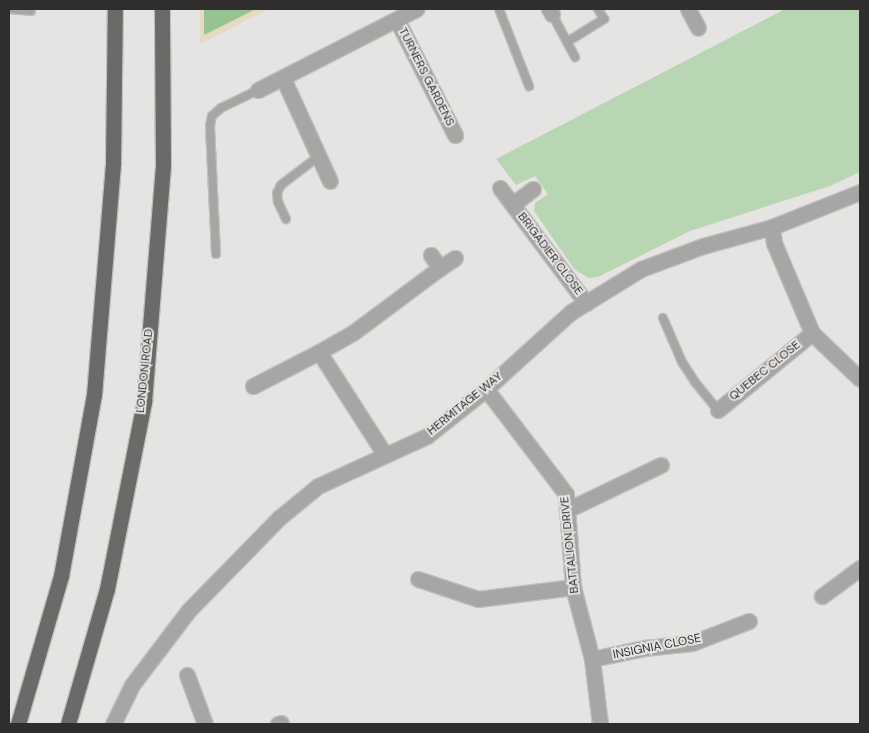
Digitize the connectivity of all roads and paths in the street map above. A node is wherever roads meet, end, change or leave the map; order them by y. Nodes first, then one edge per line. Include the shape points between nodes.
1 (10, 9) edge
2 (115, 9) edge
3 (162, 9) edge
4 (416, 9) edge
5 (499, 9) edge
6 (598, 9) edge
7 (688, 9) edge
8 (32, 11) dead end
9 (550, 12) edge
10 (397, 20) junction
11 (698, 28) dead end
12 (567, 42) junction
13 (575, 57) dead end
14 (283, 78) junction
15 (529, 86) dead end
16 (258, 90) joint
17 (455, 135) dead end
18 (318, 156) junction
19 (330, 181) dead end
20 (500, 188) dead end
21 (533, 189) dead end
22 (860, 192) edge
23 (513, 204) junction
24 (286, 218) dead end
25 (772, 226) junction
26 (216, 254) dead end
27 (431, 255) dead end
28 (455, 258) dead end
29 (440, 268) junction
30 (586, 303) junction
31 (663, 318) dead end
32 (812, 333) junction
33 (319, 352) junction
34 (860, 379) edge
35 (254, 386) dead end
36 (486, 389) junction
37 (718, 410) joint
38 (385, 455) junction
39 (661, 465) dead end
40 (567, 510) junction
41 (860, 568) edge
42 (418, 579) dead end
43 (573, 587) junction
44 (822, 596) dead end
45 (749, 621) dead end
46 (592, 659) junction
47 (187, 675) dead end
48 (18, 724) edge
49 (68, 724) edge
50 (114, 724) edge
51 (205, 724) edge
52 (600, 724) edge

1 - 8 lane
2 - 48 highway via 113,162 94,395 61,576
3 - 49 highway, LONDON ROAD via 163,166 144,402 107,589
4 - 10 street, TURNERS GARDENS
5 - 15 lane
6 - 12 lane via 604,19
7 - 11 street
9 - 12 lane
10 - 14 street, TURNERS GARDENS
10 - 17 street, TURNERS GARDENS
12 - 13 lane
14 - 16 street, TURNERS GARDENS
14 - 18 street
16 - 26 lane via 221,108 212,116
18 - 19 street
18 - 24 lane via 281,185 277,193 278,202
20 - 23 street, BRIGADIER CLOSE
21 - 23 street, BRIGADIER CLOSE
22 - 25 street, HERMITAGE WAY
23 - 30 street, BRIGADIER CLOSE
25 - 30 street, HERMITAGE WAY via 703,246 641,269
25 - 32 street via 774,243
27 - 29 street
28 - 29 street
29 - 33 street via 354,332
30 - 36 street, HERMITAGE WAY via 571,312
31 - 37 lane via 682,362
32 - 34 street
32 - 37 street, QUEBEC CLOSE
33 - 35 street
33 - 38 street
36 - 38 street, HERMITAGE WAY via 427,436
36 - 40 street, BATTALION DRIVE via 566,494
38 - 50 street, HERMITAGE WAY via 318,486 246,550 189,610 149,660 132,685
39 - 40 street
40 - 43 street, BATTALION DRIVE
41 - 44 street
42 - 43 street via 478,600
43 - 46 street, BATTALION DRIVE
45 - 46 street, INSIGNIA CLOSE via 692,643 644,648
46 - 52 street, BATTALION DRIVE
47 - 51 street

